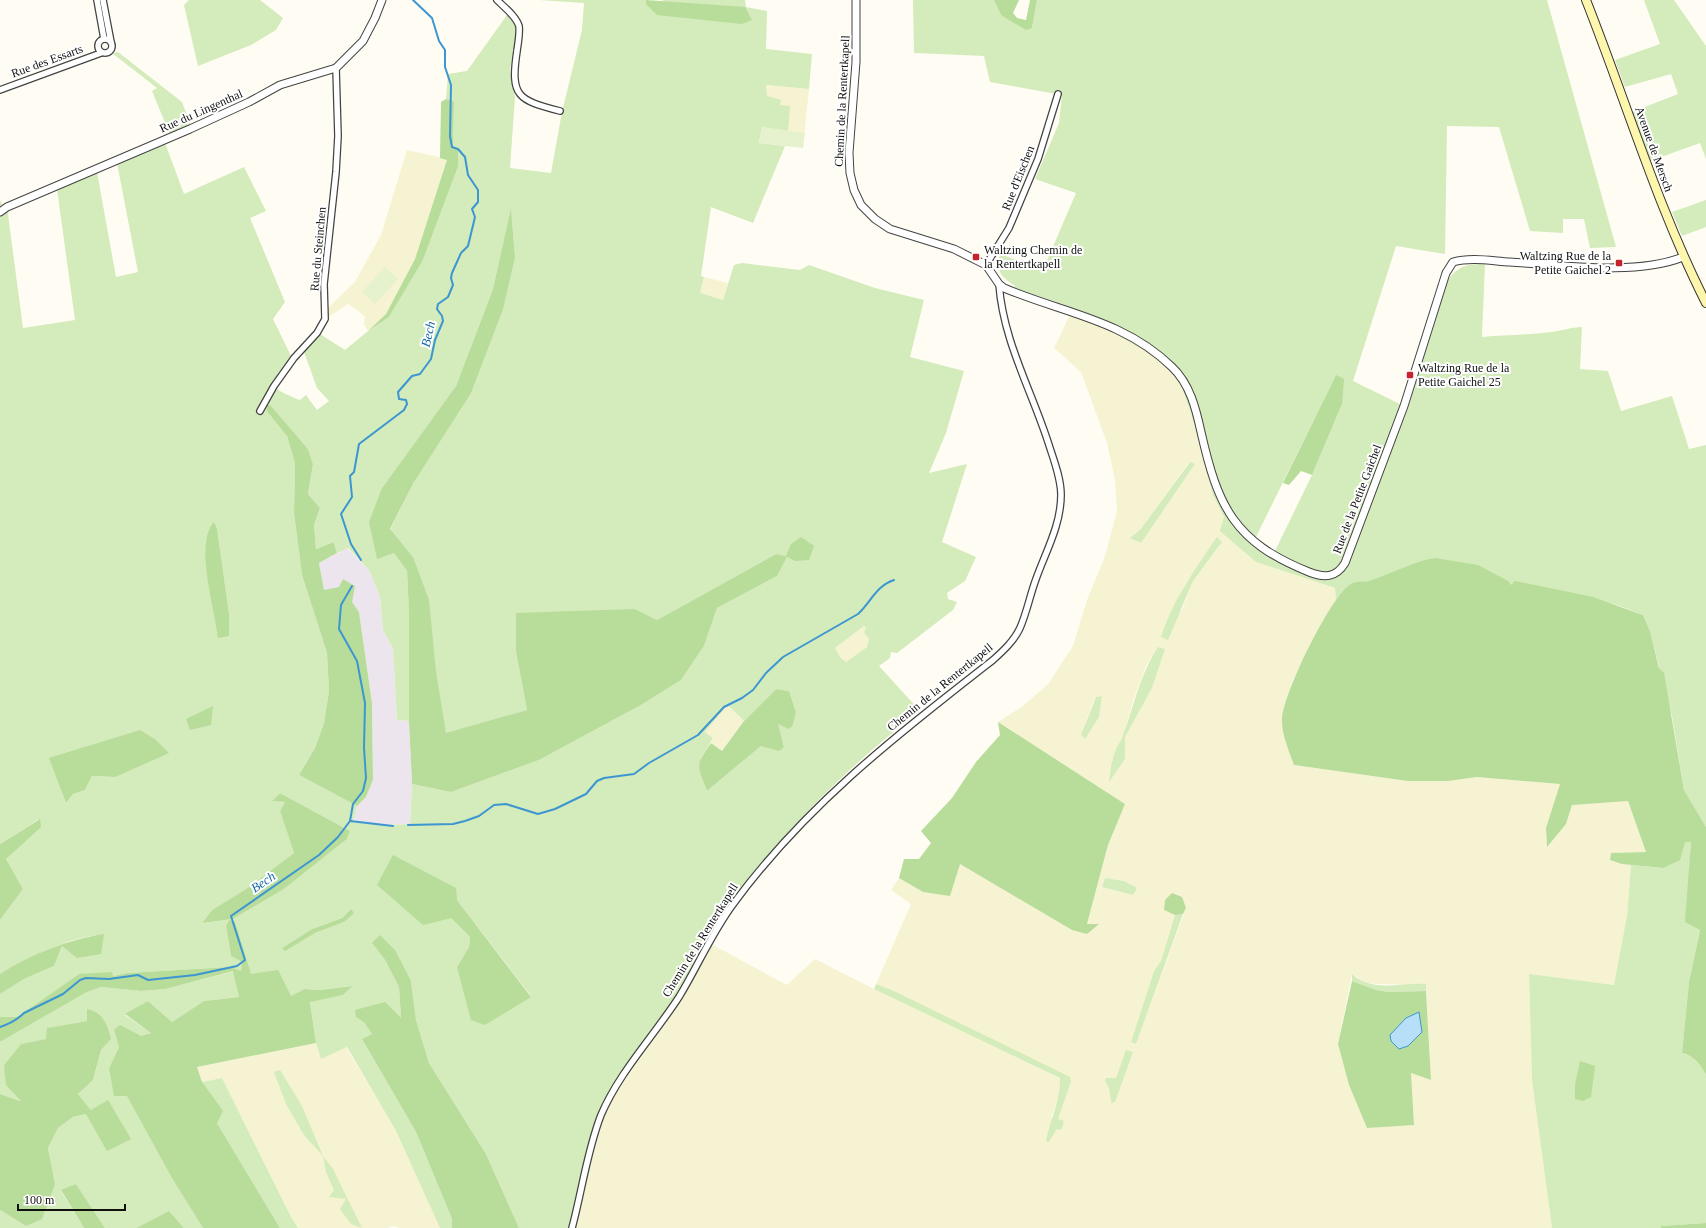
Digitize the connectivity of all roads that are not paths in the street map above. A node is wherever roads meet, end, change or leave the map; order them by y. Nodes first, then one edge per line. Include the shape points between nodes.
1 (97, 0) edge
2 (103, 0) edge
3 (382, 0) edge
4 (497, 0) edge
5 (856, 0) edge
6 (1586, 0) edge
7 (104, 39) junction
8 (111, 42) junction
9 (101, 53) junction
10 (336, 68) junction
11 (0, 90) edge
12 (1058, 94) dead end
13 (560, 111) dead end
14 (0, 212) edge
15 (1683, 257) junction
16 (986, 265) junction
17 (999, 284) junction
18 (1706, 303) edge
19 (260, 410) dead end
20 (572, 1228) edge

1 - 7 street, Rue des Essarts
2 - 8 street
3 - 10 street, Rue du Lingenthal via 363,41
4 - 13 street via 519,25 514,71 519,94 530,103
5 - 16 street, Chemin de la Rentertkapell via 856,62 849,153 850,173 861,205 890,229 954,249
6 - 15 main road, Avenue de Mersch
7 - 8 street
7 - 9 street, Rue des Essarts via 98,45
8 - 9 street, Rue des Essarts via 110,52
9 - 11 street, Rue des Essarts
10 - 14 street, Rue du Lingenthal via 280,85 190,129 100,166
10 - 19 street, Rue du Steinchen via 337,143 324,284 325,319 317,333 278,380
12 - 16 street, Rue d'Eischen via 1038,159 1009,228
15 - 17 street, Rue de la Petite Gaichel via 1662,263 1614,268 1480,260 1453,262 1446,273 1404,406 1345,563 1335,575 1324,576 1273,556 1241,530 1226,511 1207,457 1196,411 1186,384 1174,368 1156,352 1106,323 1014,292
15 - 18 main road, Avenue de Mersch
16 - 17 street, Chemin de la Rentertkapell
17 - 20 street, Chemin de la Rentertkapell via 1001,305 1014,353 1046,434 1061,494 1056,530 1035,579 1020,629 993,660 884,746 820,803 767,860 732,904 678,997 608,1099 596,1133

